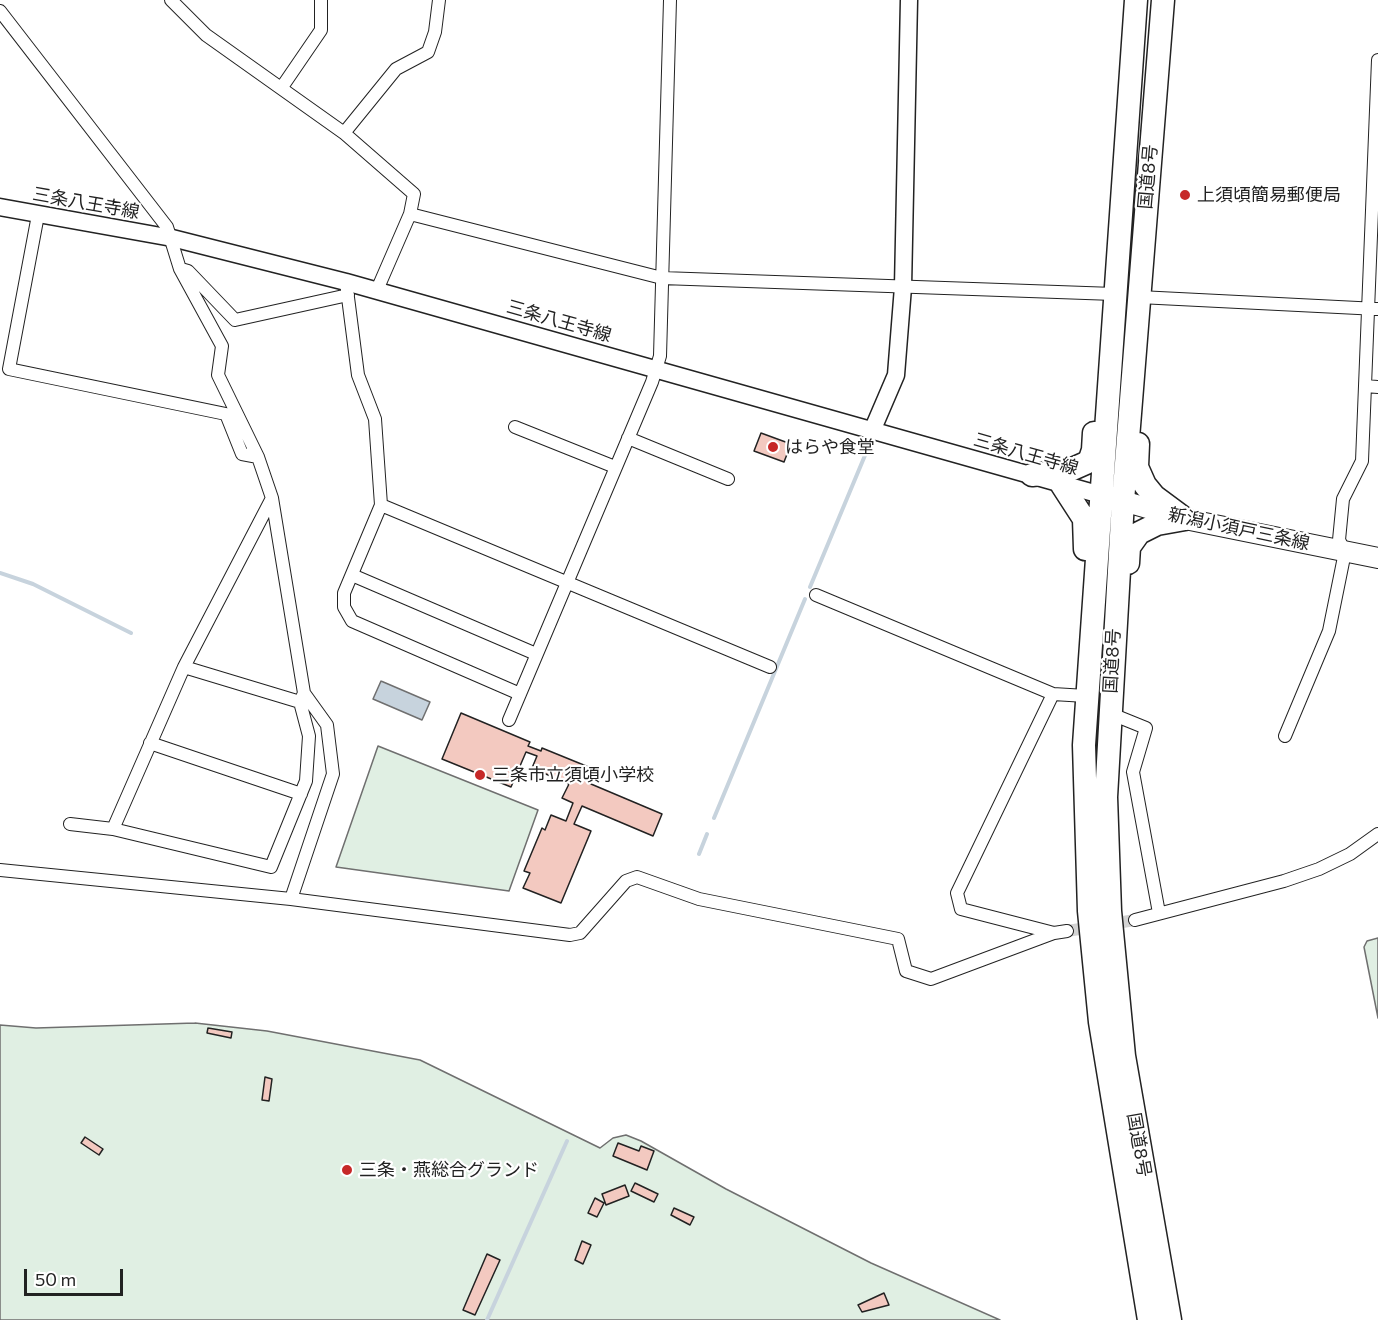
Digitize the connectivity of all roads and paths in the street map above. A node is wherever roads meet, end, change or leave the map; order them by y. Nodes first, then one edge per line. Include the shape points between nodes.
1 (171, 0) edge
2 (321, 0) edge
3 (439, 0) edge
4 (670, 0) edge
5 (909, 0) edge
6 (1136, 0) edge
7 (1163, 0) edge
8 (0, 11) edge
9 (1378, 60) edge
10 (282, 87) junction
11 (344, 133) junction
12 (0, 207) edge
13 (410, 214) junction
14 (38, 215) junction
15 (172, 238) junction
16 (180, 269) junction
17 (662, 278) junction
18 (903, 287) junction
19 (347, 289) junction
20 (377, 290) junction
21 (1114, 294) junction
22 (1138, 297) junction
23 (1374, 308) edge
24 (1111, 351) junction
25 (656, 370) junction
26 (1132, 382) junction
27 (1372, 387) edge
28 (515, 427) dead end
29 (872, 431) junction
30 (628, 438) junction
31 (258, 457) junction
32 (615, 467) junction
33 (1032, 475) junction
34 (728, 479) dead end
35 (1062, 485) junction
36 (272, 498) junction
37 (1112, 498) junction
38 (381, 505) junction
39 (1185, 519) junction
40 (1345, 552) junction
41 (1378, 558) edge
42 (352, 575) junction
43 (566, 583) junction
44 (816, 595) dead end
45 (1093, 604) junction
46 (1113, 636) junction
47 (536, 654) junction
48 (184, 667) junction
49 (770, 667) dead end
50 (520, 694) junction
51 (1053, 694) junction
52 (1086, 696) junction
53 (302, 697) junction
54 (1109, 713) junction
55 (509, 720) dead end
56 (1285, 736) dead end
57 (150, 743) junction
58 (301, 794) junction
59 (70, 824) dead end
60 (112, 829) junction
61 (1378, 834) edge
62 (0, 870) edge
63 (291, 899) junction
64 (1159, 913) junction
65 (1135, 920) tunnel mouth
66 (1067, 931) tunnel mouth
67 (1054, 933) junction
68 (1107, 990) junction
69 (1149, 1320) edge
70 (1170, 1320) edge

1 - 10 street via 206,35
2 - 10 street via 321,30
3 - 11 street via 428,52 396,69
4 - 17 street
5 - 18 main road
6 - 21 highway, 国道8号
7 - 22 highway, 国道8号
8 - 15 street
9 - 23 street
10 - 11 street
11 - 13 street via 414,194
12 - 14 main road, 三条八王寺線
13 - 17 street
13 - 20 street
14 - 15 main road, 三条八王寺線
14 - 31 street via 9,369 226,414 242,454
15 - 16 street
15 - 19 main road, 三条八王寺線
16 - 19 street via 188,271 236,320
16 - 31 street via 222,346 218,375
17 - 18 street
17 - 25 street via 660,356
18 - 21 street
18 - 29 main road via 896,375
19 - 20 main road, 三条八王寺線
19 - 38 street via 358,375 375,420
20 - 25 main road, 三条八王寺線
21 - 24 highway, 国道8号
22 - 23 street
22 - 26 highway, 国道8号
23 - 27 street
24 - 33 highway via 1097,391 1090,459 1068,471
24 - 37 highway, 国道8号
25 - 29 main road, 三条八王寺線
25 - 30 street
26 - 37 highway, 国道8号
26 - 39 highway via 1139,405 1137,467 1154,496
27 - 40 street via 1362,461 1343,499 1339,540
28 - 32 street
29 - 33 main road, 三条八王寺線
30 - 32 street
30 - 34 street
31 - 36 street
32 - 43 street
33 - 35 main road, 三条八王寺線
35 - 37 main road, 三条八王寺線
35 - 45 highway via 1084,519 1083,588
36 - 48 street
36 - 53 street
37 - 39 main road, 新潟小須戸三条線
37 - 45 highway, 国道8号
37 - 46 highway, 国道8号
38 - 42 street
38 - 43 street
39 - 40 main road, 新潟小須戸三条線
39 - 46 highway via 1146,528 1131,541 1124,619
40 - 41 main road, 新潟小須戸三条線
40 - 56 street via 1329,631
42 - 47 street
42 - 50 street via 344,593 344,607 352,621
43 - 47 street
43 - 49 street
44 - 51 street
45 - 52 highway, 国道8号
46 - 54 highway, 国道8号
47 - 50 street
48 - 53 street
48 - 57 street
50 - 55 street
51 - 52 street
51 - 67 street via 957,893 960,909
52 - 68 highway, 国道8号 via 1089,901
53 - 58 street via 309,736 306,782
53 - 63 street via 327,725 333,774
54 - 64 street via 1146,728 1133,772
54 - 68 highway, 国道8号
57 - 58 street
57 - 60 street
58 - 60 street via 271,867
59 - 60 street
61 - 64 street via 1319,869
62 - 63 street
63 - 67 street via 570,935 580,933 626,881 637,877 699,899 898,939 906,971 931,979
64 - 65 street
66 - 67 street
68 - 69 highway, 国道8号 via 1112,1110
68 - 70 highway, 国道8号 via 1131,1098

